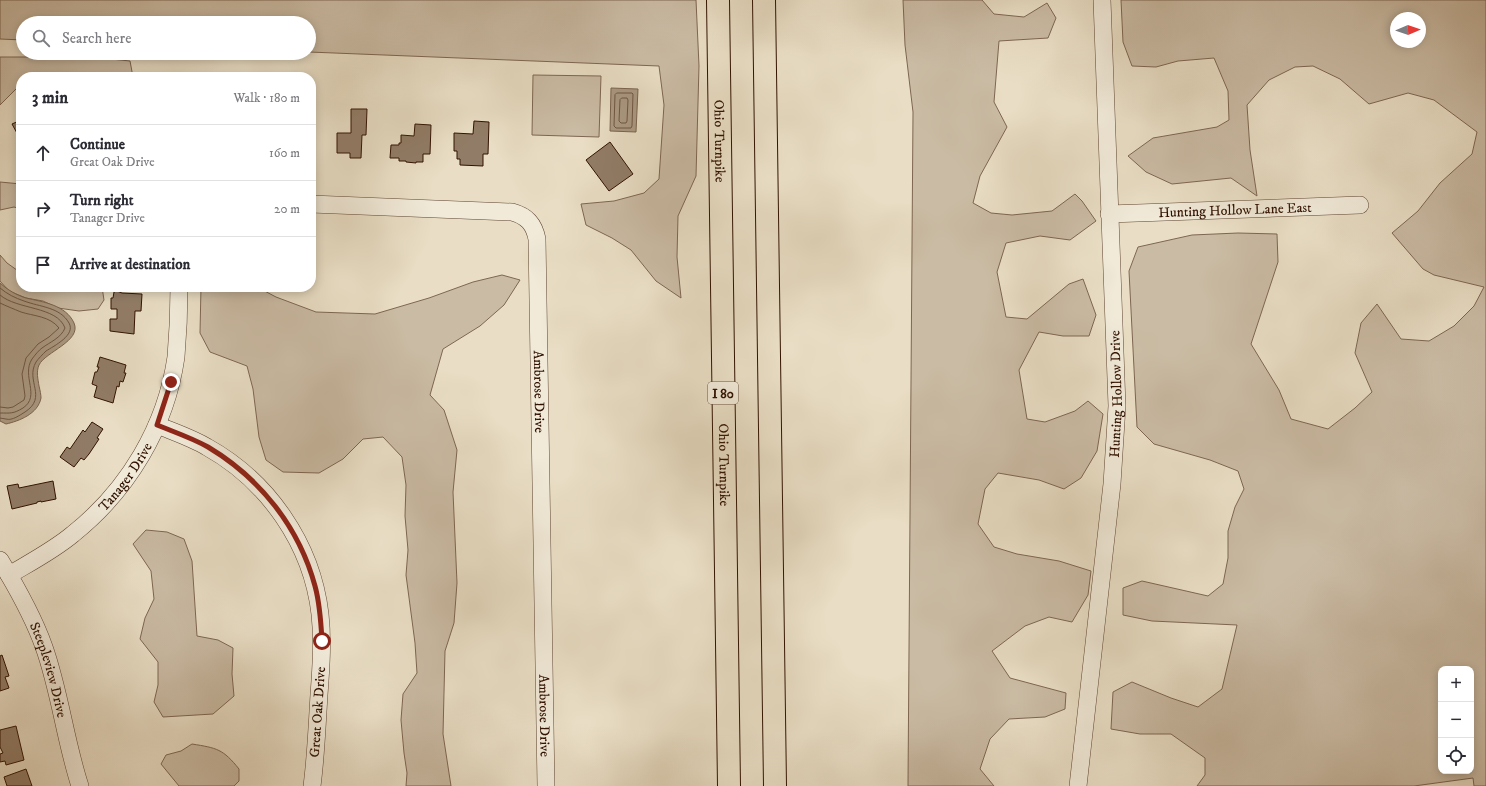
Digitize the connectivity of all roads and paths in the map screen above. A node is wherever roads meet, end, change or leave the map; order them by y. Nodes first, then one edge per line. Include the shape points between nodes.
1 (718, 0) edge
2 (764, 0) edge
3 (1102, 0) edge
4 (316, 204) edge
5 (1360, 205) dead end
6 (1110, 214) junction
7 (180, 292) edge
8 (157, 425) junction
9 (0, 560) edge
10 (9, 575) junction
11 (80, 786) edge
12 (312, 786) edge
13 (546, 786) edge
14 (729, 786) edge
15 (775, 786) edge
16 (1078, 786) edge

1 - 14 highway, Ohio Turnpike / I 80
2 - 15 highway
3 - 6 street, Hunting Hollow Drive
4 - 13 street, Ambrose Drive via 512,212 527,218 536,231
5 - 6 street, Hunting Hollow Lane East
6 - 16 street, Hunting Hollow Drive via 1116,360 1116,437
7 - 8 street, Tanager Drive via 171,382
8 - 10 street, Tanager Drive via 135,466 118,491 97,514 66,539
8 - 12 street, Great Oak Drive via 207,446 245,473 276,506 300,544 315,587 322,641
9 - 10 street, Steepleview Drive
10 - 11 street, Steepleview Drive via 44,647

